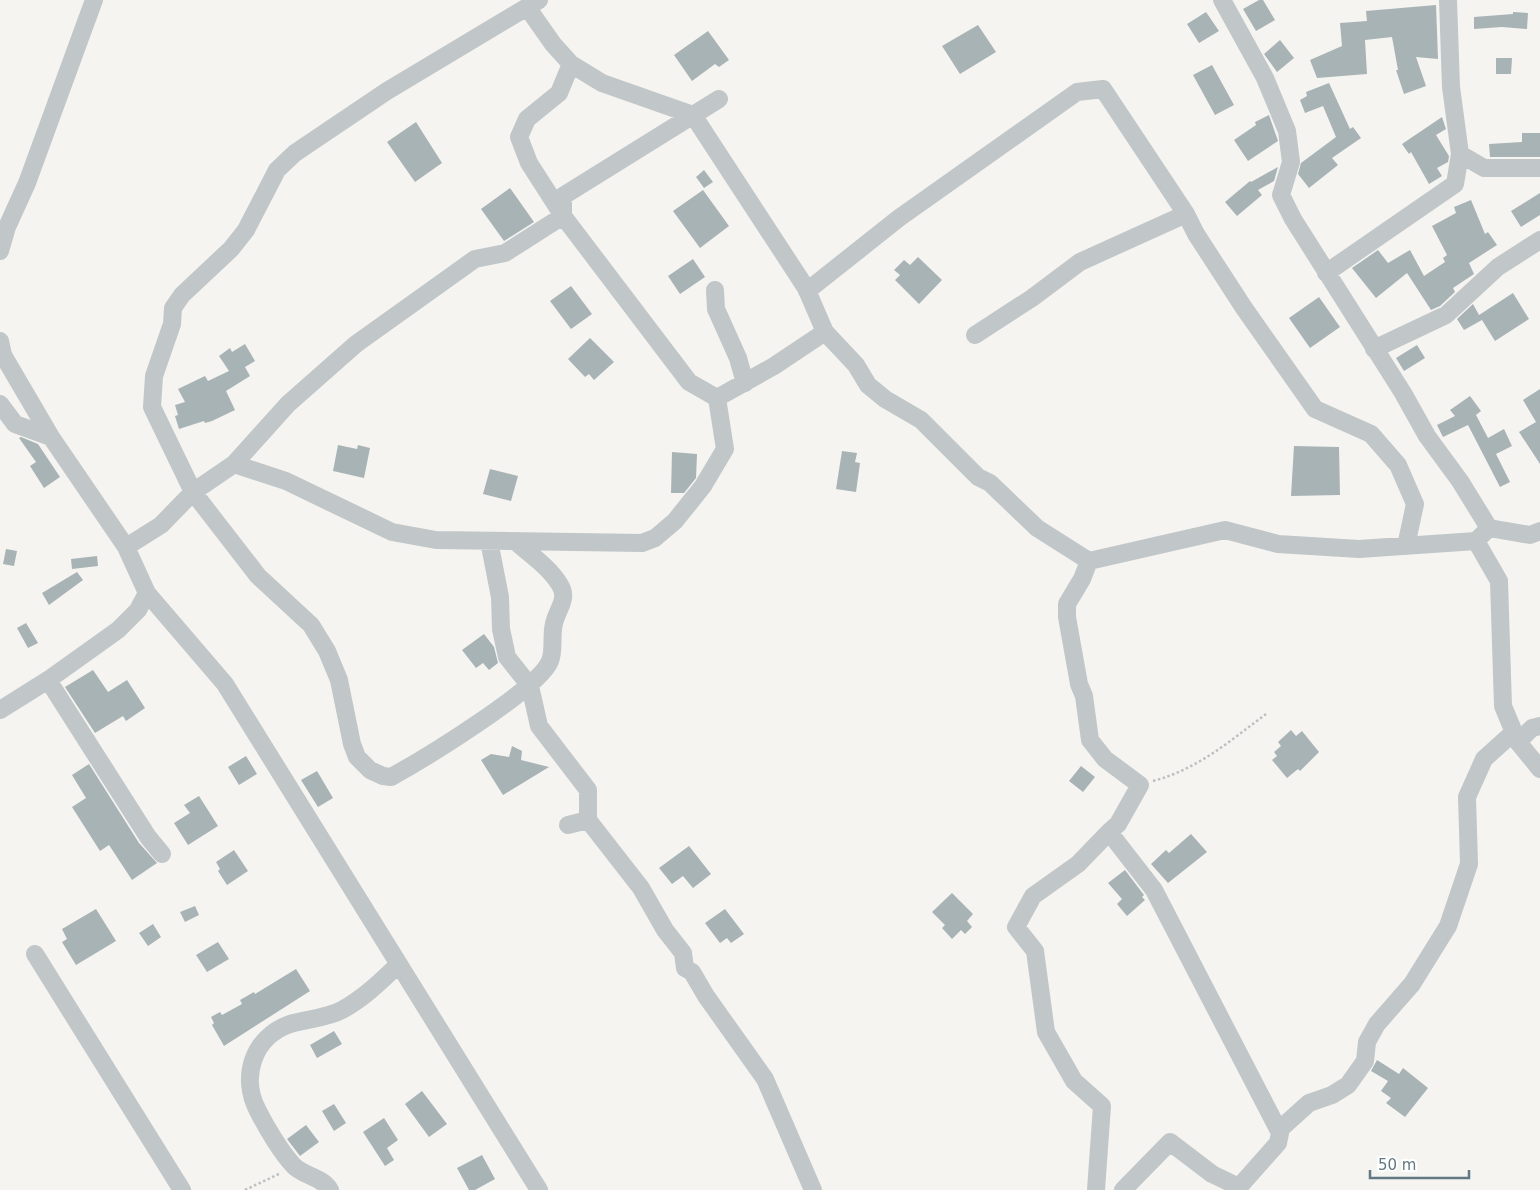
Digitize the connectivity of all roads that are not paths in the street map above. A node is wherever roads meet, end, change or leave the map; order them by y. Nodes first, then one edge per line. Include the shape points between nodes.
1 (94, 0) edge
2 (1222, 0) edge
3 (1448, 0) edge
4 (533, 3) edge
5 (571, 64) junction
6 (719, 99) dead end
7 (693, 115) junction
8 (1460, 154) junction
9 (1540, 168) edge
10 (1186, 214) junction
11 (564, 216) junction
12 (1540, 240) edge
13 (0, 251) edge
14 (1326, 273) junction
15 (715, 290) dead end
16 (807, 291) junction
17 (825, 332) junction
18 (975, 335) dead end
19 (0, 341) edge
20 (1374, 349) junction
21 (745, 383) junction
22 (717, 398) junction
23 (0, 404) edge
24 (51, 437) junction
25 (234, 464) junction
26 (193, 492) junction
27 (1489, 528) junction
28 (1540, 531) edge
29 (489, 541) junction
30 (1476, 541) junction
31 (516, 542) junction
32 (1406, 546) junction
33 (126, 547) junction
34 (1089, 561) junction
35 (147, 593) junction
36 (48, 680) junction
37 (530, 686) junction
38 (0, 710) edge
39 (1540, 726) edge
40 (1516, 737) junction
41 (1540, 769) edge
42 (588, 820) junction
43 (568, 825) dead end
44 (1109, 832) junction
45 (162, 854) dead end
46 (35, 954) dead end
47 (398, 965) junction
48 (1279, 1130) junction
49 (182, 1190) edge
50 (330, 1190) edge
51 (540, 1190) edge
52 (812, 1190) edge
53 (1096, 1190) edge
54 (1123, 1190) edge

1 - 13 street
2 - 14 street via 1265,78 1288,131 1291,162 1281,195
3 - 8 street via 1451,87
4 - 5 street via 553,44
4 - 26 street via 387,91 295,153 277,170 246,230 173,308 172,324 154,376 152,407
5 - 7 street via 602,83
5 - 11 street via 559,93 527,119 519,137 529,162
6 - 7 street
7 - 11 street via 563,196
7 - 16 street
8 - 9 street via 1484,168
8 - 14 street via 1455,184
10 - 16 street via 1103,89 1077,92 899,218
10 - 18 street via 1080,262
10 - 32 street via 1244,308 1315,409 1371,434 1398,465 1415,504
11 - 22 street via 689,382
11 - 25 street via 505,253 475,259 356,344 288,404
12 - 20 street via 1498,267 1446,315
14 - 20 street
15 - 21 street via 716,309 738,358
16 - 17 street
17 - 21 street
17 - 34 street via 856,365 868,385 921,420 1026,519
19 - 24 street via 3,355
20 - 27 street
21 - 22 street
22 - 31 street via 724,449 703,486 663,532 642,543
23 - 24 street via 15,424
24 - 33 street
25 - 26 street
25 - 29 street via 286,481 392,532 436,540
26 - 33 street via 161,525
26 - 37 street via 258,576 311,625 339,680 357,758 370,770 391,777
27 - 28 street via 1530,534
27 - 30 street
29 - 31 street
29 - 37 street via 507,657
30 - 32 street
30 - 40 street via 1499,581 1503,706
31 - 37 street via 561,585 564,599 554,621 550,662
32 - 34 street via 1359,549 1278,544 1225,530
33 - 35 street
34 - 44 street via 1067,604 1067,617 1090,740 1105,759 1140,785 1118,824
35 - 36 street via 138,610 118,630
35 - 47 street via 225,684
36 - 38 street
36 - 45 street
37 - 42 street via 539,726 588,790
39 - 40 street
40 - 41 street
40 - 48 street via 1484,759 1467,798 1469,864 1448,926 1412,984 1377,1024 1367,1042 1365,1061 1348,1085 1309,1103
42 - 43 street
42 - 52 street via 641,888 665,930 683,953 685,968 692,972 765,1079
44 - 48 street via 1154,890
44 - 53 street via 1078,864 1033,896 1016,926 1034,951 1046,1032 1074,1081 1102,1106
46 - 49 street
47 - 50 street via 363,997 340,1011 289,1025 262,1043 253,1061 248,1086 258,1110 294,1167 320,1180
47 - 51 street
48 - 54 street via 1278,1144 1239,1188 1212,1174 1170,1142

